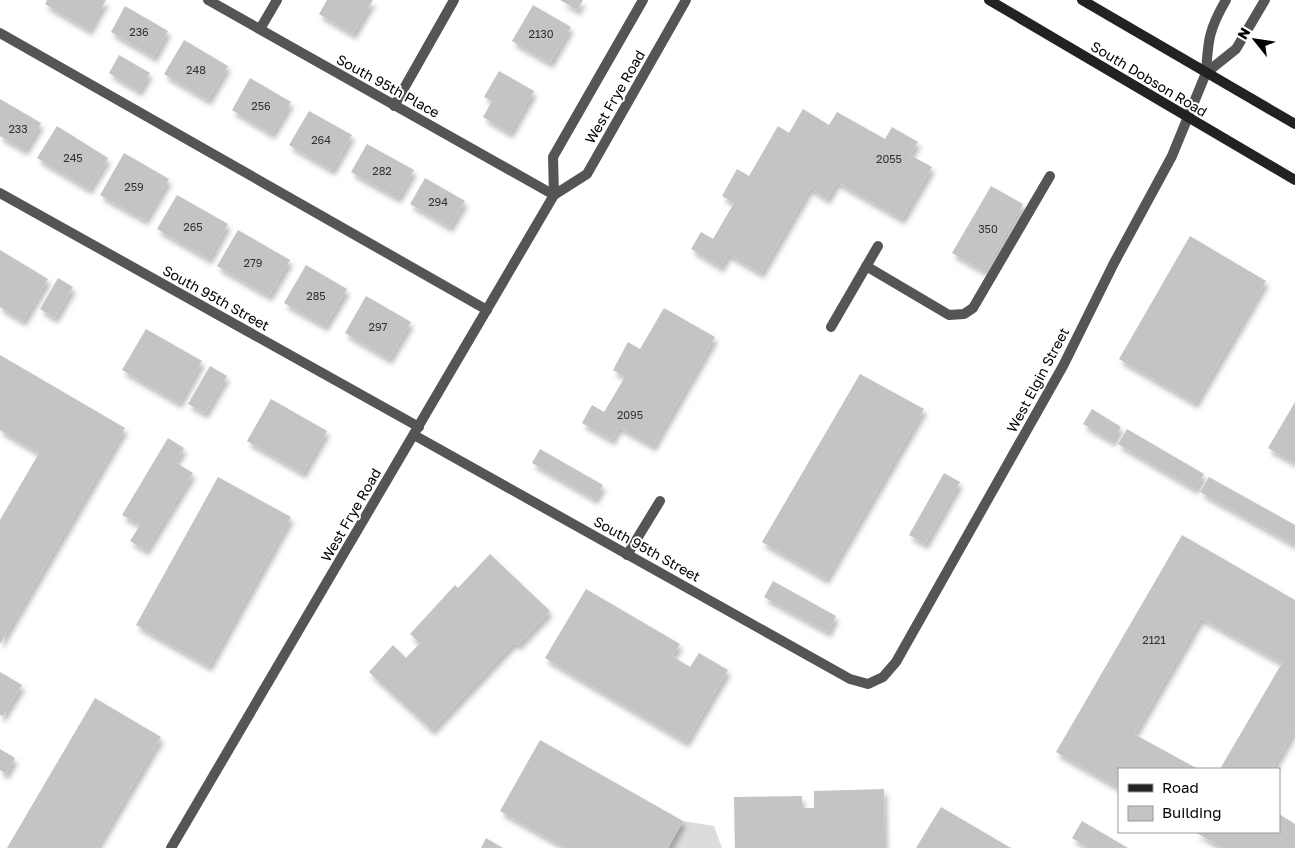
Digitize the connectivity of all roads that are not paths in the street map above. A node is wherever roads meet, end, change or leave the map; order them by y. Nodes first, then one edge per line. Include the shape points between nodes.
1 (208, 0) edge
2 (277, 0) edge
3 (454, 0) edge
4 (643, 0) edge
5 (686, 0) edge
6 (990, 0) edge
7 (1082, 0) edge
8 (1226, 0) edge
9 (1265, 0) edge
10 (260, 29) junction
11 (0, 33) edge
12 (1206, 73) junction
13 (394, 106) junction
14 (1188, 117) junction
15 (1295, 124) edge
16 (1050, 176) dead end
17 (1295, 180) edge
18 (0, 193) edge
19 (554, 195) junction
20 (878, 246) dead end
21 (866, 266) junction
22 (486, 310) junction
23 (831, 327) dead end
24 (417, 431) junction
25 (660, 501) dead end
26 (628, 554) junction
27 (868, 684) joint
28 (171, 848) edge

1 - 10 street, South 95th Place
2 - 10 street
3 - 13 street
4 - 19 street, West Frye Road via 552,157
5 - 19 street, West Frye Road via 587,174
6 - 14 main road, South Dobson Road
7 - 12 main road
8 - 12 street via 1208,36
9 - 12 street via 1236,49
10 - 13 street, South 95th Place
11 - 22 street
12 - 14 street, West Elgin Street
12 - 15 main road
13 - 19 street, South 95th Place
14 - 17 main road, South Dobson Road
14 - 27 street, West Elgin Street via 1172,156 1057,377 896,662 883,676
16 - 21 street via 974,308 964,314 949,315
18 - 24 street, South 95th Street
19 - 22 street, West Frye Road
20 - 21 street
21 - 23 street
22 - 24 street, West Frye Road
24 - 26 street, South 95th Street
24 - 28 street, West Frye Road
25 - 26 street
26 - 27 street, South 95th Street via 850,679

